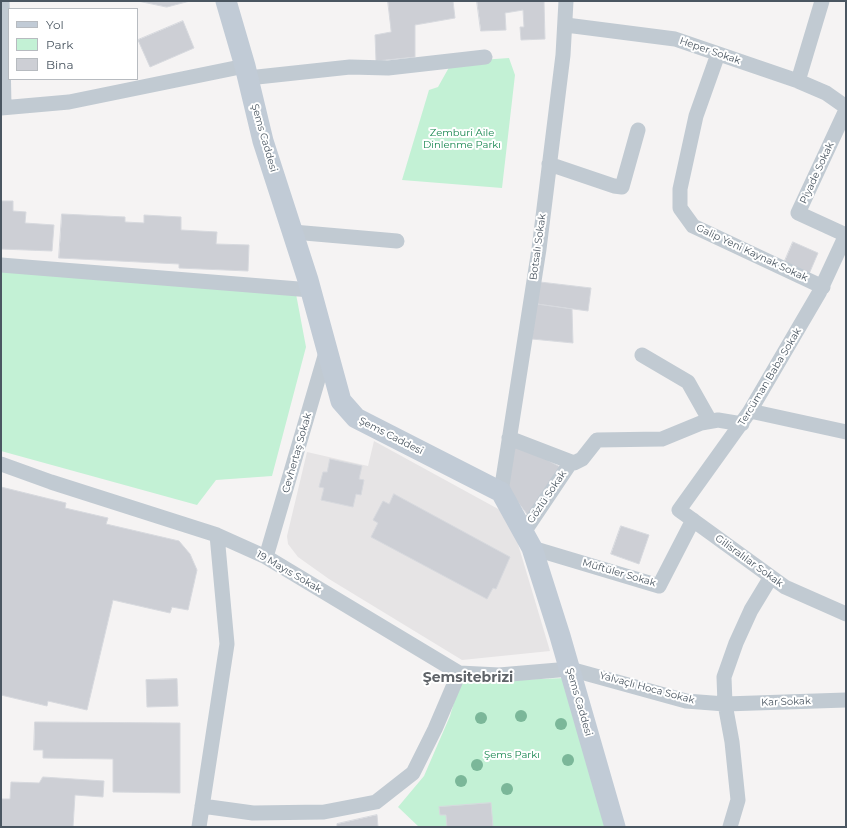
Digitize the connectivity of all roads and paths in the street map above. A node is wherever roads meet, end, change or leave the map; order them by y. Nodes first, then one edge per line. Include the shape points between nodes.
1 (2, 1) edge
2 (226, 1) edge
3 (566, 1) edge
4 (822, 1) edge
5 (566, 24) junction
6 (718, 54) junction
7 (485, 57) dead end
8 (246, 72) junction
9 (798, 81) junction
10 (2, 107) edge
11 (846, 107) edge
12 (846, 110) edge
13 (638, 130) dead end
14 (549, 164) junction
15 (293, 232) junction
16 (846, 235) edge
17 (398, 241) dead end
18 (1, 265) edge
19 (823, 287) junction
20 (311, 290) junction
21 (327, 348) junction
22 (642, 355) dead end
23 (750, 411) junction
24 (710, 422) junction
25 (742, 424) junction
26 (846, 432) edge
27 (509, 438) junction
28 (571, 462) junction
29 (1, 464) edge
30 (501, 492) junction
31 (679, 510) joint
32 (693, 520) junction
33 (216, 536) junction
34 (528, 540) junction
35 (266, 557) junction
36 (771, 577) junction
37 (846, 614) edge
38 (570, 669) junction
39 (459, 673) junction
40 (846, 700) edge
41 (725, 704) junction
42 (202, 806) junction
43 (199, 827) edge
44 (615, 827) edge
45 (730, 827) edge

1 - 10 street
2 - 8 street, Şems Caddesi
3 - 5 street, Botsalı Sokak
4 - 9 street
5 - 6 street, Heper Sokak via 675,39
5 - 14 street, Botsalı Sokak
6 - 9 street, Heper Sokak
6 - 19 street, Galip Yeni Kaynak Sokak via 696,116 680,189 680,208 693,226
7 - 8 street via 388,68 350,67
8 - 10 street via 69,102
8 - 15 street, Şems Caddesi via 263,141
9 - 11 street, Heper Sokak via 826,93
12 - 16 street, Piyade Sokak via 798,213
13 - 14 street via 622,187
14 - 27 street, Botsalı Sokak
15 - 17 street
15 - 20 street, Şems Caddesi
16 - 19 street, Tercüman Baba Sokak
18 - 20 street
19 - 23 street, Tercüman Baba Sokak
20 - 21 street, Şems Caddesi
21 - 30 street, Şems Caddesi via 341,401 356,418
21 - 35 street, Cevhertaş Sokak
22 - 24 street via 688,382
23 - 25 street, Tercüman Baba Sokak
23 - 26 street
24 - 25 street, Gözlü Sokak via 718,420
24 - 28 street, Gözlü Sokak via 662,439 597,440 582,459
25 - 31 street, Tercüman Baba Sokak
27 - 28 street, Gözlü Sokak
27 - 30 street, Botsalı Sokak
28 - 34 street, Gözlü Sokak
29 - 33 street, 19 Mayıs Sokak
30 - 34 street, Şems Caddesi
31 - 32 street, Gilisralılar Sokak
32 - 34 street, Müftüler Sokak via 659,586
32 - 36 street, Gilisralılar Sokak
33 - 35 street, 19 Mayıs Sokak
33 - 42 street via 227,644
34 - 38 street, Şems Caddesi
35 - 39 street, 19 Mayıs Sokak
36 - 37 street, Gilisralılar Sokak via 785,587
36 - 41 street via 751,610 724,676
38 - 39 street, 19 Mayıs Sokak via 499,675
38 - 41 street, Yalvaçlı Hoca Sokak via 686,701
38 - 44 street, Şems Caddesi
39 - 42 street via 413,773 376,802 316,812 253,813
40 - 41 street, Kar Sokak
41 - 45 street via 738,800
42 - 43 street

